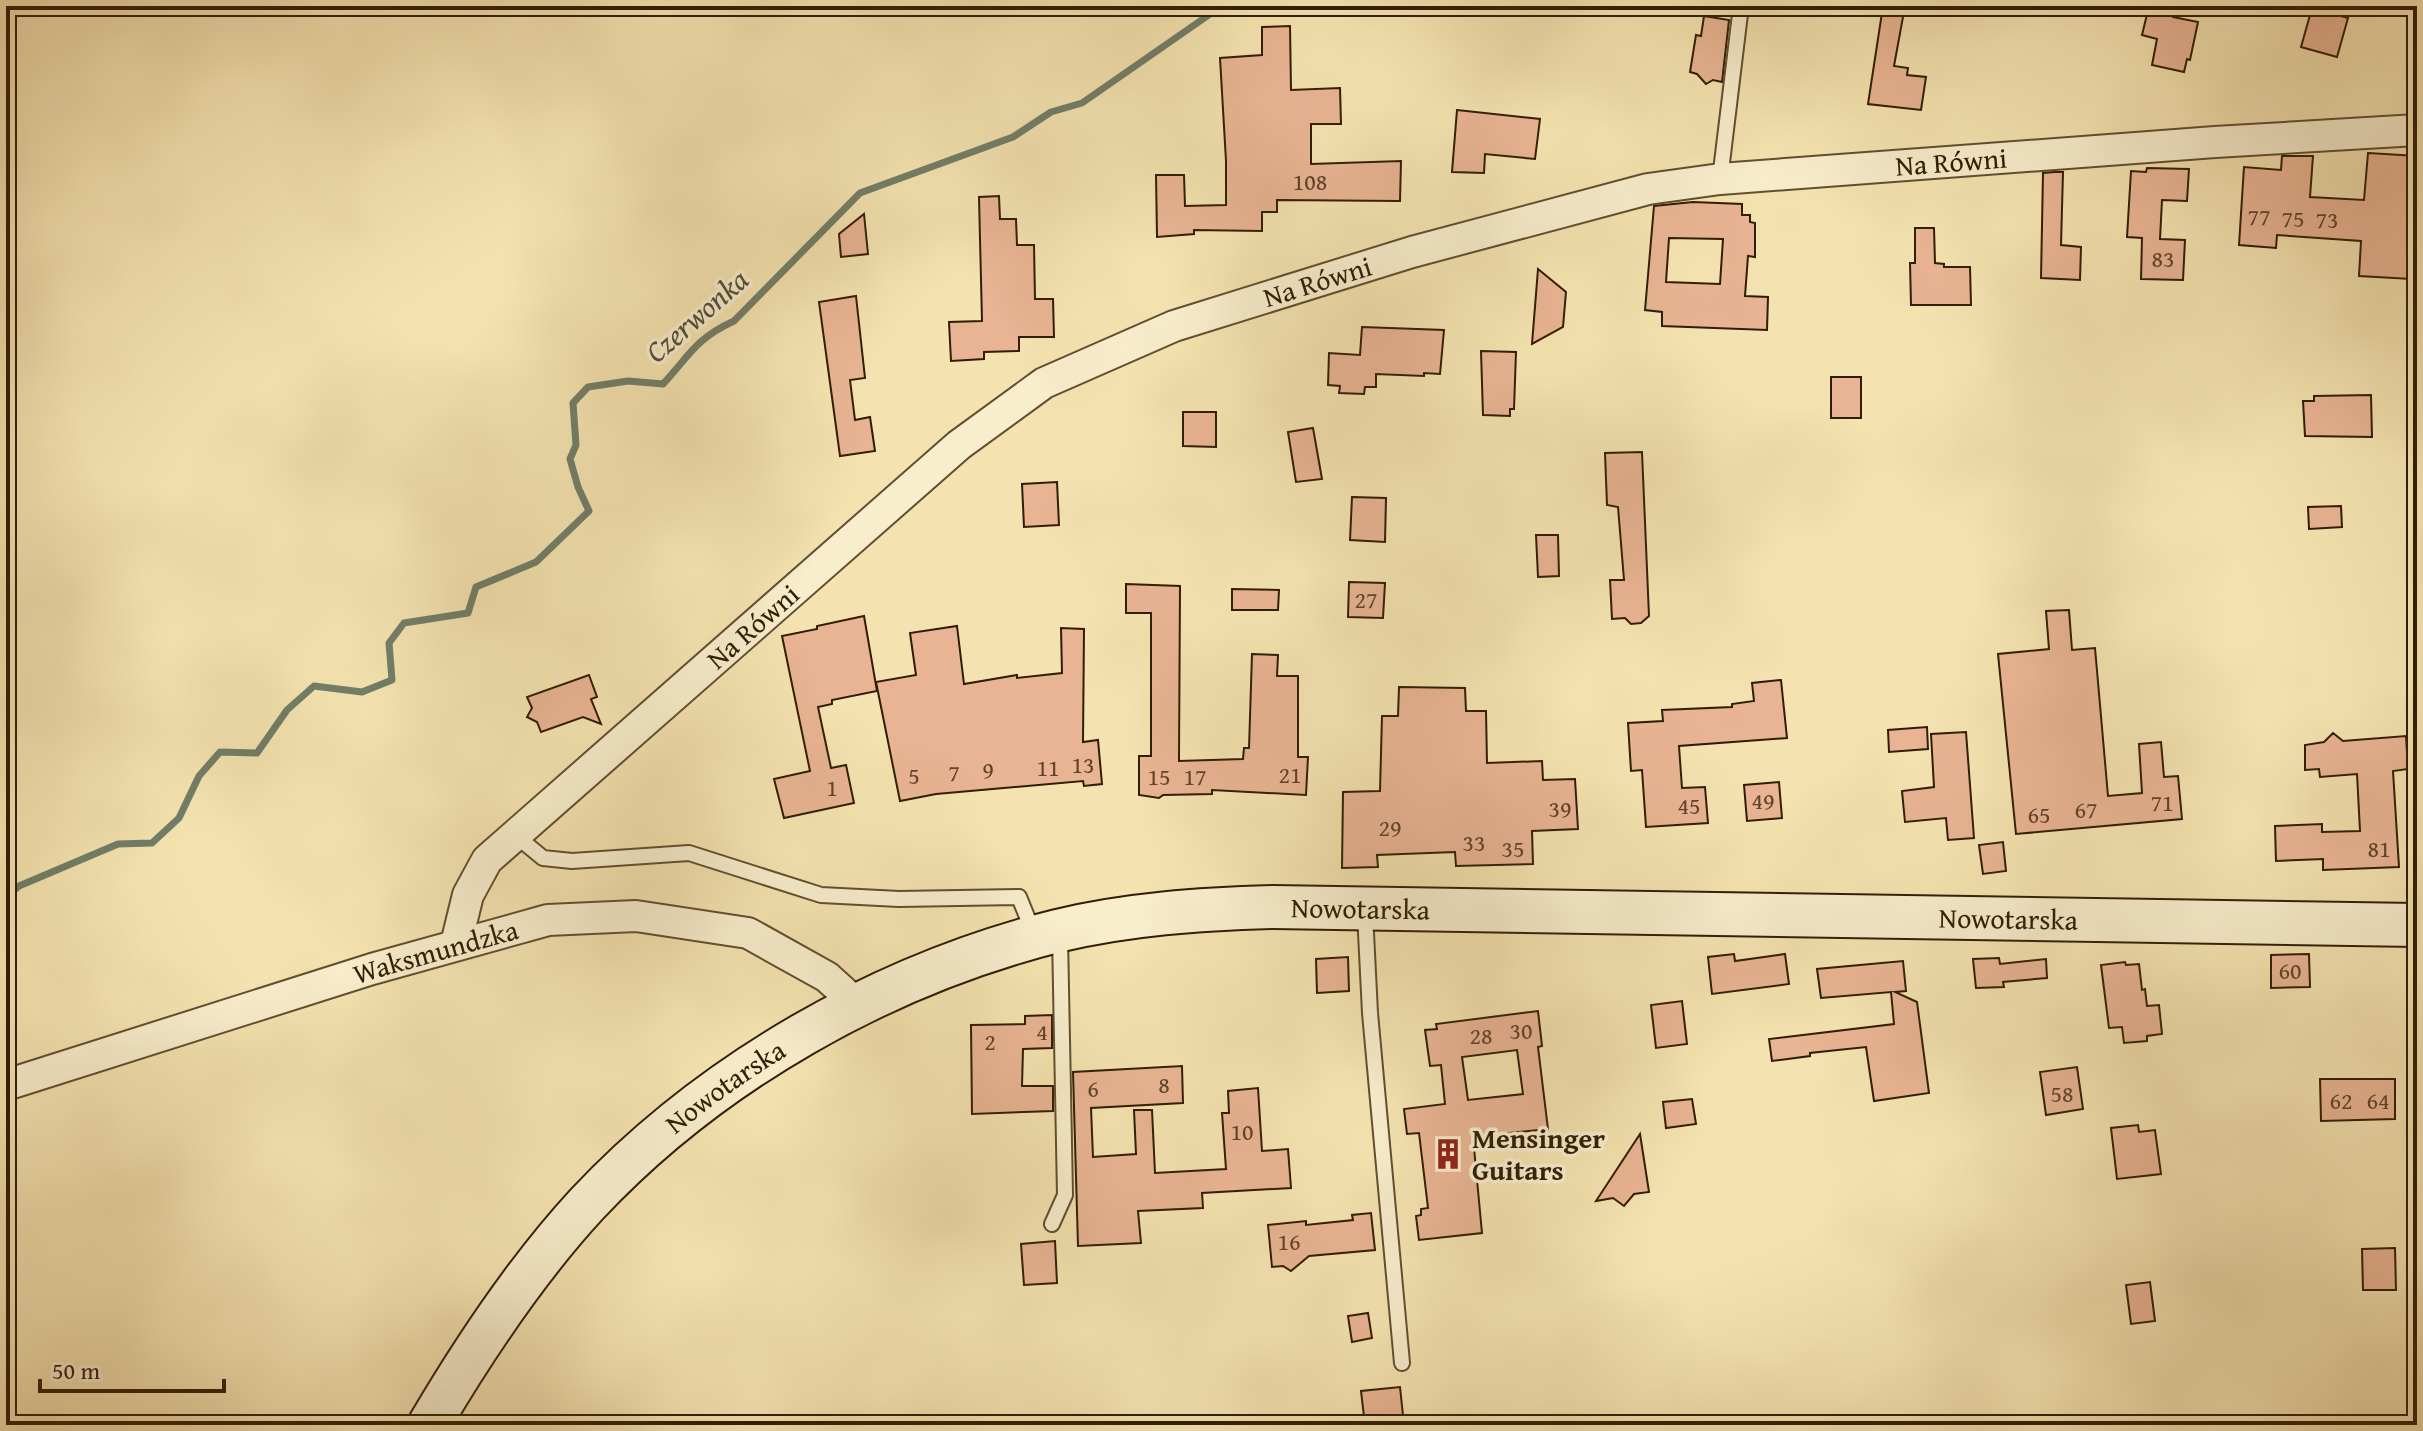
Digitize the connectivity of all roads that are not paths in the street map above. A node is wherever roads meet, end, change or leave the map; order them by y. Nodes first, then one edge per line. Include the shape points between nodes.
1 (1741, 6) edge
2 (2417, 130) edge
3 (1720, 179) junction
4 (515, 835) junction
5 (1364, 908) junction
6 (2417, 925) edge
7 (1047, 934) junction
8 (456, 944) junction
9 (859, 1006) junction
10 (6, 1085) edge
11 (1052, 1224) dead end
12 (1402, 1363) dead end
13 (429, 1425) edge

1 - 3 lane
2 - 3 street, Na Równi
3 - 4 street, Na Równi via 1648,189 1412,252 1174,326 1044,383 959,445
4 - 7 lane via 543,858 689,853 821,895 1019,897
4 - 8 street, Na Równi via 487,860 468,895
5 - 6 street, Nowotarska
5 - 7 street, Nowotarska via 1210,909
5 - 12 lane
7 - 9 street, Nowotarska via 926,975
7 - 11 lane via 1065,1195
8 - 9 street, Waksmundzka via 548,920 636,916 734,930 827,977
8 - 10 street, Waksmundzka
9 - 13 street, Nowotarska via 766,1056 675,1123 588,1203 542,1257

